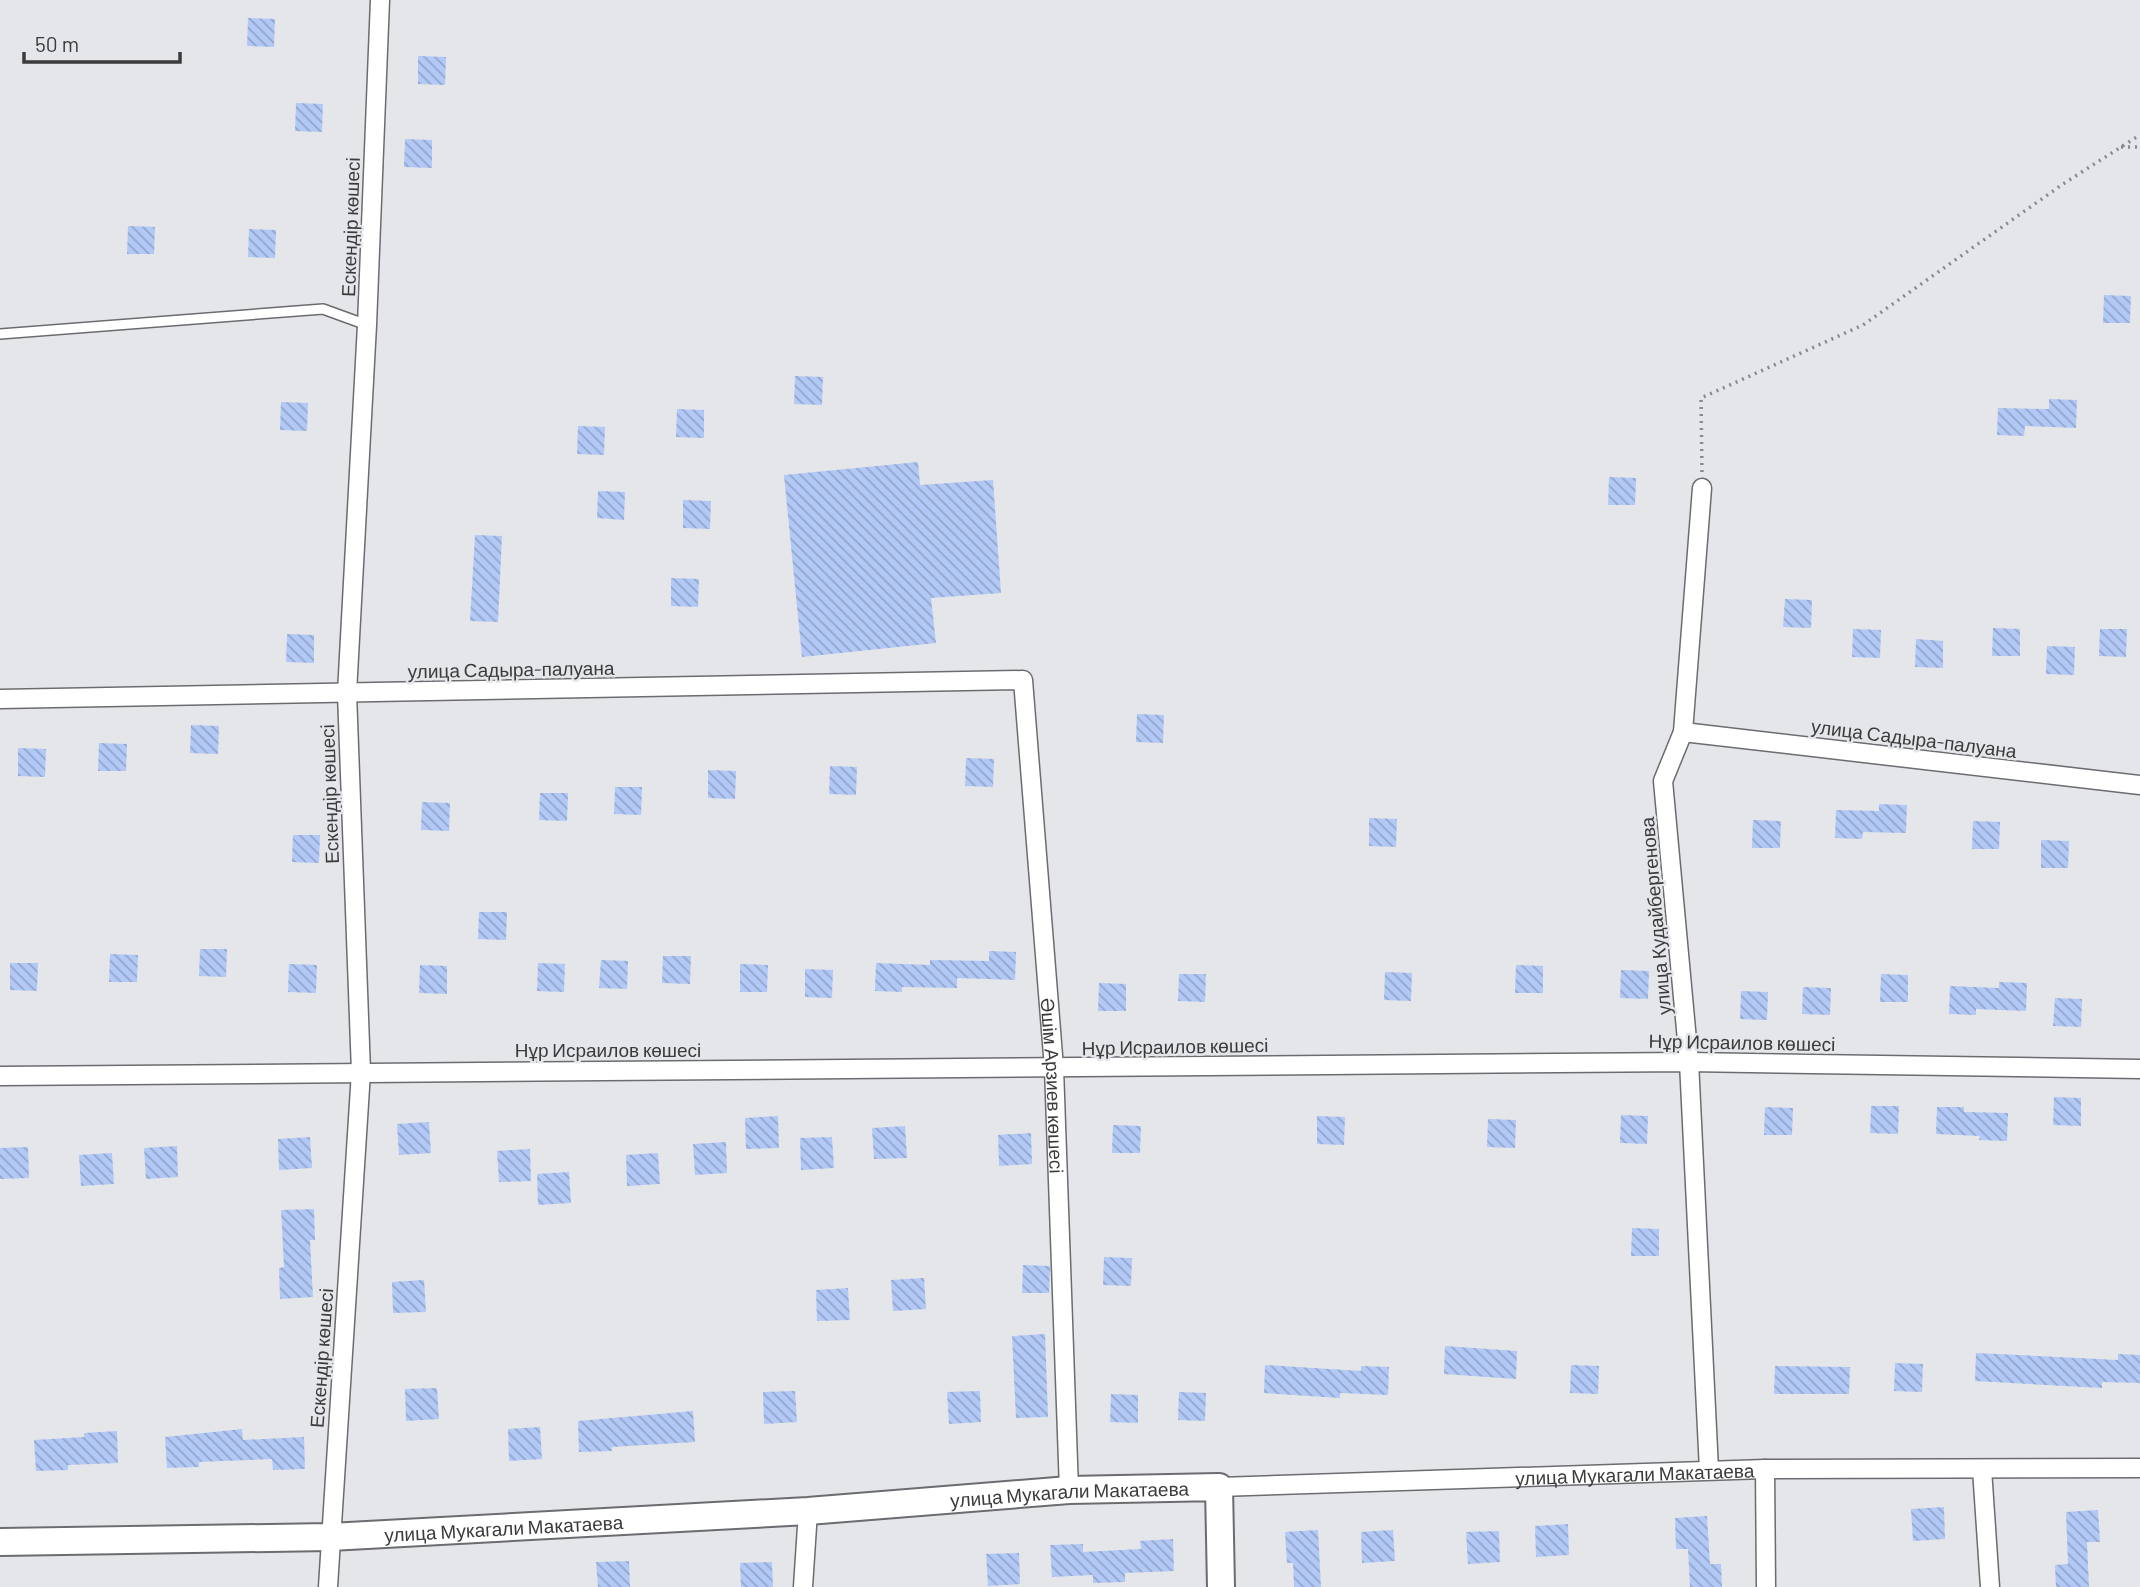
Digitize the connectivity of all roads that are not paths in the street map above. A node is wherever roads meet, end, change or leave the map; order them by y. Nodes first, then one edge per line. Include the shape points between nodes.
1 (380, 0) edge
2 (368, 325) junction
3 (0, 334) edge
4 (1702, 488) road end
5 (1023, 680) joint
6 (347, 693) junction
7 (0, 699) edge
8 (1683, 732) junction
9 (2140, 785) edge
10 (1689, 1062) junction
11 (1054, 1068) junction
12 (2140, 1069) edge
13 (361, 1072) junction
14 (0, 1076) edge
15 (2140, 1468) edge
16 (1765, 1469) junction
17 (1982, 1469) junction
18 (1709, 1471) junction
19 (1219, 1487) junction
20 (1069, 1490) junction
21 (808, 1511) junction
22 (330, 1537) junction
23 (0, 1542) edge
24 (328, 1587) edge
25 (803, 1587) edge
26 (1221, 1587) edge
27 (1766, 1587) edge
28 (1990, 1587) edge

1 - 2 street, Ескендір көшесі
2 - 3 lane via 323,309
2 - 6 street, Ескендір көшесі
4 - 8 street, улица Кудайбергенова
5 - 6 street, улица Садыра-палуана
5 - 11 street, Әшім Арзиев көшесі
6 - 7 street, улица Садыра-палуана
6 - 13 street, Ескендір көшесі
8 - 9 street, улица Садыра-палуана
8 - 10 street, улица Кудайбергенова via 1663,781
10 - 11 street, Нұр Исраилов көшесі
10 - 12 street, Нұр Исраилов көшесі
10 - 18 street, улица Кудайбергенова
11 - 13 street, Нұр Исраилов көшесі
11 - 20 street, Әшім Арзиев көшесі
13 - 14 street, Нұр Исраилов көшесі
13 - 22 street, Ескендір көшесі
15 - 17 street, улица Мукагали Макатаева
16 - 17 street, улица Мукагали Макатаева
16 - 18 street, улица Мукагали Макатаева
16 - 27 street
17 - 28 street
18 - 19 street, улица Мукагали Макатаева
19 - 20 street, улица Мукагали Макатаева
19 - 26 street
20 - 21 street, улица Мукагали Макатаева
21 - 22 street, улица Мукагали Макатаева
21 - 25 street
22 - 23 street, улица Мукагали Макатаева
22 - 24 street, Ескендір көшесі

